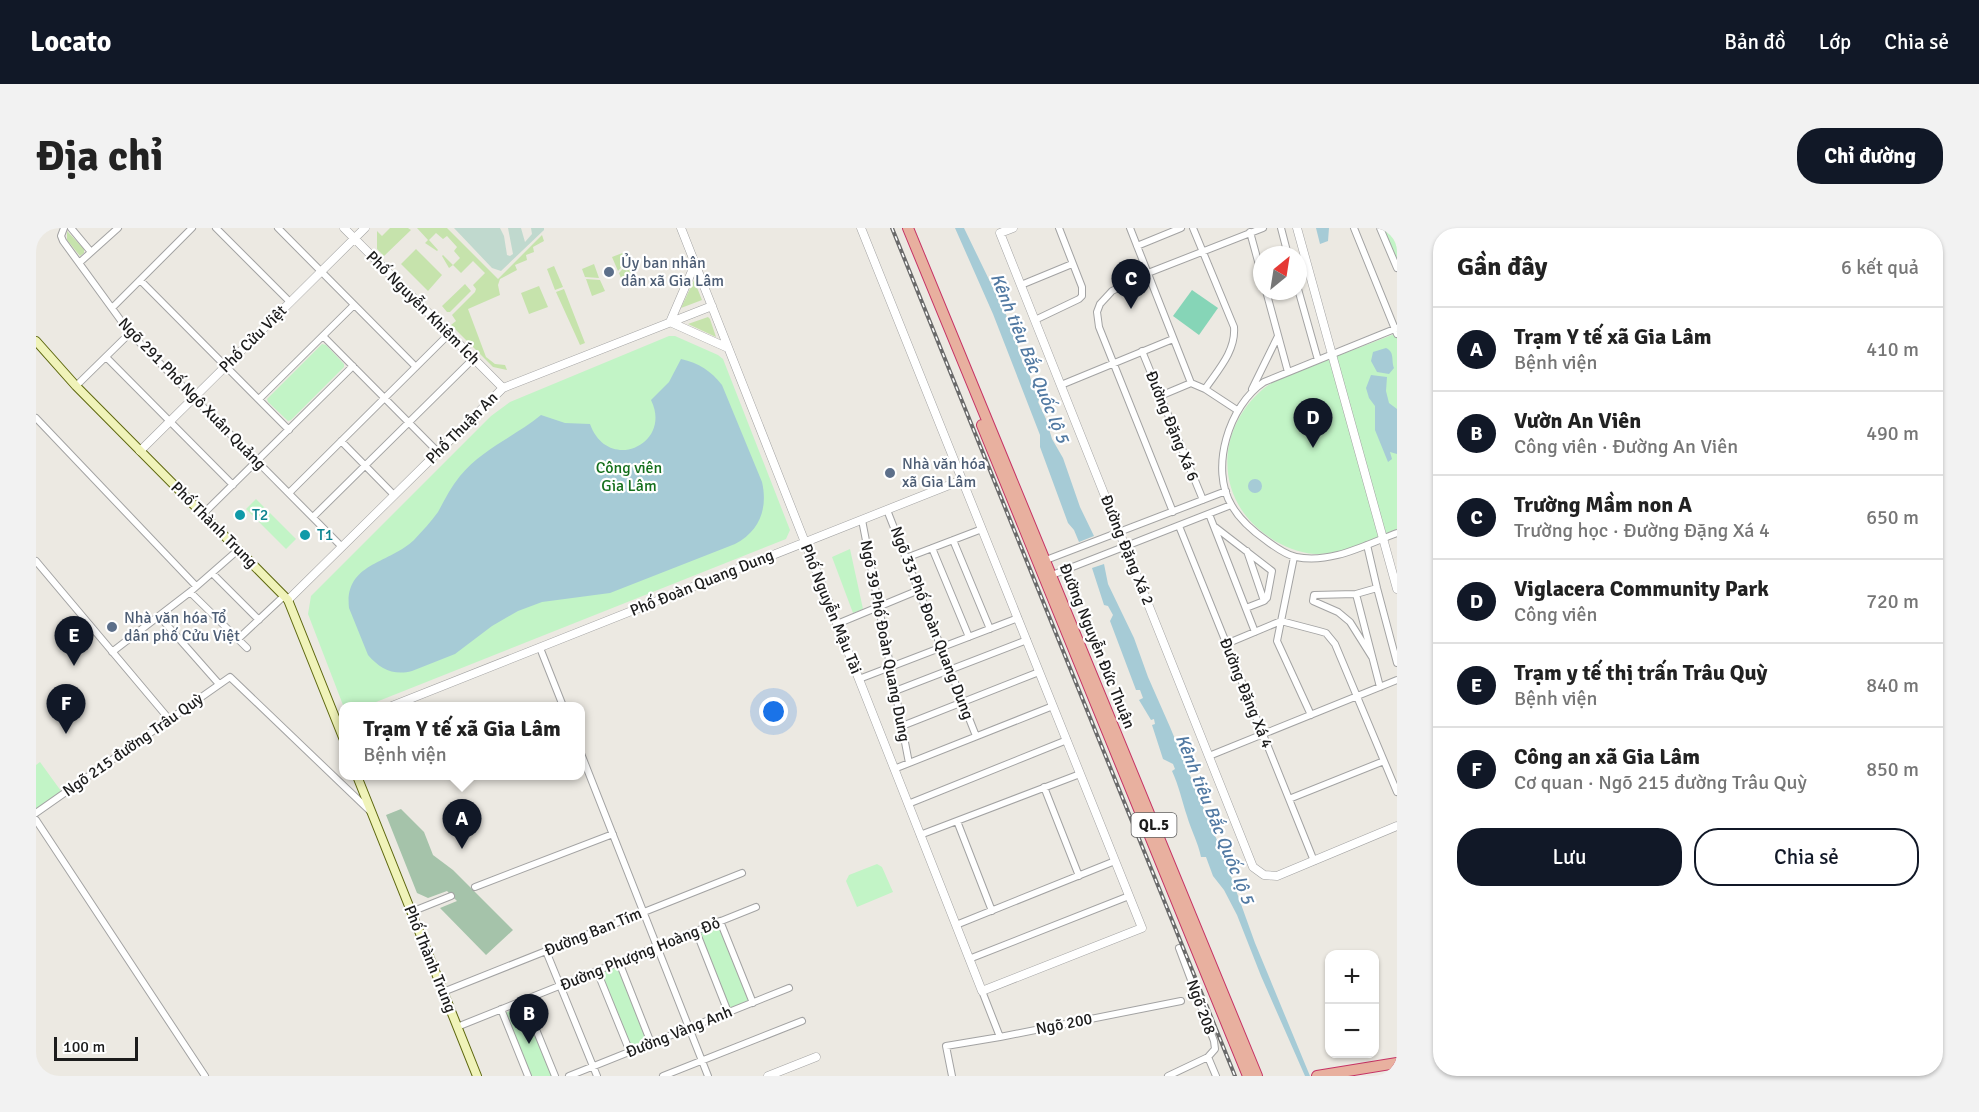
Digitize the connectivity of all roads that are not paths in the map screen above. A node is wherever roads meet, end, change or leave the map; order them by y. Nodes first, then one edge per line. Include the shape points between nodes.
1 (64, 228) edge
2 (71, 228) edge
3 (118, 228) edge
4 (192, 228) edge
5 (216, 228) edge
6 (278, 228) edge
7 (344, 228) edge
8 (365, 228) edge
9 (681, 228) edge
10 (861, 228) edge
11 (902, 228) edge
12 (909, 228) edge
13 (1013, 228) edge
14 (1059, 228) edge
15 (1130, 228) edge
16 (1181, 228) edge
17 (1193, 228) edge
18 (1263, 228) edge
19 (1281, 228) edge
20 (1298, 228) edge
21 (1354, 228) edge
22 (1380, 228) edge
23 (999, 231) edge
24 (1250, 232) junction
25 (354, 238) junction
26 (1137, 246) junction
27 (1254, 246) edge
28 (1286, 246) edge
29 (1204, 250) junction
30 (91, 252) junction
31 (79, 263) junction
32 (695, 264) junction
33 (1072, 264) junction
34 (1397, 268) edge
35 (321, 271) junction
36 (1148, 273) junction
37 (140, 280) junction
38 (1021, 285) junction
39 (1268, 300) edge
40 (1301, 300) edge
41 (290, 303) junction
42 (354, 305) junction
43 (711, 306) junction
44 (112, 308) junction
45 (1035, 320) junction
46 (670, 322) junction
47 (1396, 330) edge
48 (130, 333) junction
49 (449, 334) junction
50 (323, 336) junction
51 (1278, 336) junction
52 (1173, 339) junction
53 (36, 341) edge
54 (728, 348) junction
55 (1142, 351) junction
56 (1332, 354) junction
57 (106, 357) junction
58 (474, 358) junction
59 (1318, 360) junction
60 (1113, 363) junction
61 (226, 366) junction
62 (353, 366) junction
63 (416, 367) junction
64 (1288, 372) junction
65 (1191, 383) junction
66 (1061, 385) junction
67 (76, 386) junction
68 (503, 388) junction
69 (1205, 389) junction
70 (1249, 395) junction
71 (1160, 396) junction
72 (194, 397) junction
73 (384, 398) junction
74 (259, 399) junction
75 (1237, 410) junction
76 (36, 418) edge
77 (170, 421) junction
78 (409, 422) junction
79 (289, 430) junction
80 (341, 441) junction
81 (140, 451) junction
82 (438, 452) junction
83 (257, 461) junction
84 (365, 466) junction
85 (962, 480) junction
86 (233, 485) junction
87 (1226, 491) junction
88 (289, 493) junction
89 (394, 495) junction
90 (1203, 500) junction
91 (1231, 505) junction
92 (887, 510) junction
93 (1173, 512) junction
94 (203, 514) junction
95 (1209, 514) junction
96 (313, 518) junction
97 (862, 520) junction
98 (1179, 526) junction
99 (1215, 527) junction
100 (982, 529) junction
101 (1120, 532) junction
102 (1397, 533) edge
103 (1383, 538) junction
104 (953, 540) junction
105 (805, 542) junction
106 (1367, 545) junction
107 (1125, 546) junction
108 (342, 547) junction
109 (932, 548) junction
110 (238, 550) junction
111 (1247, 551) junction
112 (1294, 556) junction
113 (906, 558) junction
114 (36, 561) edge
115 (1042, 562) junction
116 (212, 573) junction
117 (1048, 576) junction
118 (196, 586) junction
119 (1377, 588) junction
120 (1397, 589) edge
121 (918, 590) junction
122 (190, 592) junction
123 (1356, 594) junction
124 (286, 598) junction
125 (1264, 602) junction
126 (879, 606) junction
127 (1246, 608) junction
128 (159, 616) junction
129 (1018, 618) junction
130 (259, 620) junction
131 (1281, 621) junction
132 (837, 624) junction
133 (990, 629) junction
134 (1255, 632) junction
135 (969, 637) junction
136 (238, 639) junction
137 (1026, 640) junction
138 (1226, 644) junction
139 (247, 648) dead end
140 (540, 648) junction
141 (941, 648) junction
142 (112, 652) junction
143 (1372, 657) junction
144 (1397, 663) edge
145 (891, 667) junction
146 (950, 670) junction
147 (1039, 672) junction
148 (859, 679) junction
149 (1397, 680) edge
150 (219, 684) junction
151 (1380, 687) junction
152 (895, 691) junction
153 (1357, 696) junction
154 (402, 702) edge
155 (561, 702) edge
156 (963, 702) junction
157 (1053, 706) junction
158 (1311, 715) junction
159 (169, 719) junction
160 (339, 722) edge
161 (902, 726) junction
162 (1263, 735) junction
163 (976, 736) junction
164 (1067, 740) junction
165 (1209, 756) junction
166 (1384, 761) junction
167 (909, 763) junction
168 (585, 764) edge
169 (894, 769) junction
170 (1080, 774) junction
171 (359, 780) edge
172 (1044, 787) junction
173 (1397, 792) edge
174 (1289, 799) junction
175 (908, 804) junction
176 (36, 813) edge
177 (373, 814) junction
178 (36, 820) edge
179 (957, 821) junction
180 (1397, 826) edge
181 (613, 834) junction
182 (920, 835) junction
183 (1115, 861) junction
184 (1314, 861) junction
185 (742, 873) dead end
186 (1079, 876) junction
187 (475, 887) dead end
188 (451, 896) dead end
189 (1129, 896) junction
190 (756, 907) dead end
191 (992, 911) junction
192 (411, 912) junction
193 (644, 912) junction
194 (720, 921) junction
195 (956, 925) junction
196 (696, 931) junction
197 (658, 946) junction
198 (1179, 948) dead end
199 (546, 951) junction
200 (969, 959) junction
201 (619, 962) junction
202 (597, 971) junction
203 (560, 985) junction
204 (789, 988) dead end
205 (982, 991) junction
206 (443, 992) junction
207 (524, 1000) junction
208 (1181, 1001) dead end
209 (753, 1003) junction
210 (501, 1009) junction
211 (728, 1012) junction
212 (802, 1021) dead end
213 (457, 1027) junction
214 (690, 1028) junction
215 (1000, 1037) junction
216 (651, 1043) junction
217 (630, 1052) junction
218 (816, 1057) dead end
219 (1208, 1057) junction
220 (702, 1060) junction
221 (1397, 1063) edge
222 (593, 1066) junction
223 (205, 1076) edge
224 (477, 1076) edge
225 (528, 1076) edge
226 (555, 1076) edge
227 (570, 1076) edge
228 (597, 1076) edge
229 (663, 1076) edge
230 (708, 1076) edge
231 (768, 1076) edge
232 (952, 1076) edge
233 (1168, 1076) edge
234 (1216, 1076) edge
235 (1248, 1076) edge
236 (1257, 1076) edge
237 (1318, 1076) edge

1 - 31 street, Ngõ 291 Phố Ngô Xuân Quảng via 62,238
2 - 30 street
3 - 30 street
4 - 37 street
5 - 41 street
6 - 35 street
7 - 25 street, Phố Nguyễn Khiêm Ích
8 - 25 street, Phố Cửu Việt
9 - 32 street, Phố Nguyễn Mậu Tài
10 - 85 street
11 - 115 highway, Đường Nguyễn Đức Thuận / QL.5
12 - 115 highway, Đường Nguyễn Đức Thuận / QL.5
13 - 23 street
14 - 33 street
15 - 26 street
16 - 26 street
17 - 29 street
18 - 24 street
19 - 28 street
20 - 56 street
21 - 47 street
22 - 34 street
23 - 38 street, Đường Đặng Xá 2
24 - 27 street
24 - 29 street
25 - 35 street, Phố Cửu Việt
25 - 49 street, Phố Nguyễn Khiêm Ích
26 - 36 street
29 - 36 street
29 - 69 street via 1235,338
30 - 31 street
31 - 44 street, Ngõ 291 Phố Ngô Xuân Quảng
32 - 43 street, Phố Nguyễn Mậu Tài
32 - 46 street
33 - 38 street
33 - 45 street via 1082,287 1081,298
35 - 41 street, Phố Cửu Việt
35 - 42 street
36 - 52 street
36 - 60 street via 1112,291 1100,304 1099,327
37 - 44 street
37 - 61 street
38 - 45 street, Đường Đặng Xá 2
39 - 51 street
40 - 59 street
41 - 61 street, Phố Cửu Việt
42 - 50 street
42 - 63 street
43 - 46 street, Phố Thuận An
43 - 54 street, Phố Nguyễn Mậu Tài
44 - 48 street, Ngõ 291 Phố Ngô Xuân Quảng
45 - 66 street, Đường Đặng Xá 2
46 - 54 street
46 - 68 street, Phố Thuận An
47 - 56 street
48 - 57 street
48 - 72 street, Ngõ 291 Phố Ngô Xuân Quảng
49 - 58 street, Phố Nguyễn Khiêm Ích
49 - 63 street
50 - 62 street
50 - 74 street
51 - 64 street
51 - 70 street
52 - 55 street
52 - 65 street
53 - 67 main road, Phố Thành Trung
54 - 105 street, Phố Nguyễn Mậu Tài
55 - 60 street
55 - 71 street, Đường Đặng Xá 6
56 - 59 street
56 - 103 street
57 - 67 street
57 - 77 street
58 - 68 street, Phố Nguyễn Khiêm Ích
58 - 78 street
59 - 64 street
60 - 66 street
60 - 93 street
61 - 72 street, Phố Cửu Việt
61 - 74 street
62 - 73 street
62 - 79 street
63 - 73 street
64 - 70 street via 1264,382
65 - 69 street
65 - 71 street
66 - 101 street, Đường Đặng Xá 2
67 - 81 main road, Phố Thành Trung
68 - 82 street, Phố Thuận An
69 - 75 street
70 - 75 street
71 - 90 street, Đường Đặng Xá 6
72 - 77 street, Phố Cửu Việt
72 - 83 street, Ngõ 291 Phố Ngô Xuân Quảng
73 - 78 street
73 - 80 street
74 - 79 street
75 - 87 street via 1225,448
76 - 118 street
77 - 81 street, Phố Cửu Việt
77 - 86 street
78 - 82 street
78 - 84 street
79 - 83 street
80 - 84 street
80 - 88 street
81 - 94 main road, Phố Thành Trung
82 - 89 street, Phố Thuận An
83 - 86 street
83 - 88 street, Ngõ 291 Phố Ngô Xuân Quảng
84 - 89 street
84 - 96 street
85 - 92 street, Phố Đoàn Quang Dung
85 - 100 street
86 - 94 street
87 - 90 street
87 - 91 street
88 - 96 street, Ngõ 291 Phố Ngô Xuân Quảng
89 - 108 street, Phố Thuận An
90 - 93 street
91 - 95 street
91 - 112 street via 1258,536
92 - 97 street, Phố Đoàn Quang Dung
92 - 113 street, Ngõ 33 Phố Đoàn Quang Dung
93 - 101 street
94 - 110 main road, Phố Thành Trung
95 - 98 street
95 - 99 street
96 - 108 street, Ngõ 291 Phố Ngô Xuân Quảng
97 - 105 street, Phố Đoàn Quang Dung
97 - 126 street, Ngõ 39 Phố Đoàn Quang Dung
98 - 107 street
98 - 138 street, Đường Đặng Xá 4
99 - 111 street
99 - 127 street
100 - 104 street
100 - 129 street
101 - 107 street, Đường Đặng Xá 2
101 - 115 street
102 - 103 street
103 - 106 street
103 - 120 street
104 - 109 street
104 - 133 street
105 - 132 street, Phố Nguyễn Mậu Tài
105 - 140 street, Phố Đoàn Quang Dung
106 - 112 street via 1333,557
106 - 119 street
107 - 117 street
107 - 165 street, Đường Đặng Xá 2
108 - 124 street, Phố Thuận An
109 - 113 street
109 - 135 street
110 - 116 street
110 - 124 main road, Phố Thành Trung
111 - 125 street
111 - 125 street via 1272,571
112 - 131 street
113 - 121 street, Ngõ 33 Phố Đoàn Quang Dung
114 - 142 street
115 - 117 highway, Đường Nguyễn Đức Thuận / QL.5
116 - 118 street
116 - 130 street
117 - 235 highway, Đường Nguyễn Đức Thuận / QL.5
117 - 236 highway, Đường Nguyễn Đức Thuận / QL.5
118 - 122 street
119 - 123 street
119 - 144 street
121 - 126 street
121 - 141 street, Ngõ 33 Phố Đoàn Quang Dung
122 - 128 street
122 - 136 street
123 - 143 street
123 - 143 street via 1314,595 1313,601 1350,622
124 - 130 street
124 - 160 main road, Phố Thành Trung
125 - 127 street
126 - 132 street
126 - 145 street, Ngõ 39 Phố Đoàn Quang Dung
127 - 134 street
128 - 142 street
128 - 150 street
129 - 133 street
129 - 137 street
130 - 136 street
131 - 134 street
131 - 153 street via 1319,631 1330,638
131 - 158 street via 1277,641
132 - 148 street, Phố Nguyễn Mậu Tài
133 - 135 street
134 - 138 street
135 - 141 street
136 - 139 street
137 - 146 street
137 - 147 street
138 - 162 street, Đường Đặng Xá 4
140 - 154 street, Phố Đoàn Quang Dung
140 - 155 street
141 - 145 street
141 - 146 street, Ngõ 33 Phố Đoàn Quang Dung
142 - 159 street
143 - 151 street
145 - 148 street
145 - 152 street, Ngõ 39 Phố Đoàn Quang Dung
146 - 152 street
146 - 156 street, Ngõ 33 Phố Đoàn Quang Dung
147 - 156 street
147 - 157 street
148 - 169 street, Phố Nguyễn Mậu Tài
149 - 151 street
150 - 159 street, Ngõ 215 đường Trâu Quỳ
150 - 177 street, Ngõ 215 đường Trâu Quỳ via 230,677
151 - 153 street
152 - 161 street, Ngõ 39 Phố Đoàn Quang Dung
153 - 158 street
153 - 166 street
156 - 161 street
156 - 163 street, Ngõ 33 Phố Đoàn Quang Dung
157 - 163 street
157 - 164 street
158 - 162 street
159 - 176 street, Ngõ 215 đường Trâu Quỳ
161 - 167 street, Ngõ 39 Phố Đoàn Quang Dung
162 - 165 street
162 - 174 street, Đường Đặng Xá 4
163 - 167 street
164 - 170 street
164 - 175 street
165 - 184 street, Đường Đặng Xá 2 via 1253,867 1264,875 1277,876
166 - 173 street
166 - 174 street
167 - 169 street
168 - 181 street
169 - 175 street, Phố Nguyễn Mậu Tài
170 - 172 street
170 - 183 street
171 - 177 main road, Phố Thành Trung
172 - 179 street
172 - 186 street
174 - 184 street, Đường Đặng Xá 4
175 - 182 street, Phố Nguyễn Mậu Tài
177 - 192 main road, Phố Thành Trung
178 - 223 street
179 - 182 street
179 - 191 street
180 - 184 street
181 - 187 street
181 - 193 street
182 - 195 street, Phố Nguyễn Mậu Tài
183 - 186 street
183 - 189 street
185 - 193 street, Đường Ban Tím
186 - 191 street
188 - 192 street
189 - 200 street
189 - 205 street via 1142,928
190 - 194 street, Đường Phượng Hoàng Đỏ
191 - 195 street
192 - 206 main road, Phố Thành Trung
193 - 197 street
193 - 199 street, Đường Ban Tím
194 - 196 street, Đường Phượng Hoàng Đỏ
194 - 209 street
195 - 200 street, Phố Nguyễn Mậu Tài
196 - 197 street, Đường Phượng Hoàng Đỏ
196 - 211 street
197 - 201 street, Đường Phượng Hoàng Đỏ
197 - 214 street
198 - 219 street, Ngõ 208 via 1214,1041 1215,1049
199 - 203 street
199 - 206 street, Đường Ban Tím
200 - 205 street, Phố Nguyễn Mậu Tài
201 - 202 street, Đường Phượng Hoàng Đỏ
201 - 216 street
202 - 203 street, Đường Phượng Hoàng Đỏ
202 - 217 street
203 - 207 street, Đường Phượng Hoàng Đỏ
203 - 222 street
204 - 209 street, Đường Vàng Anh
205 - 215 street
206 - 213 main road, Phố Thành Trung
207 - 210 street, Đường Phượng Hoàng Đỏ
207 - 226 street
208 - 215 street, Ngõ 200
209 - 211 street, Đường Vàng Anh
210 - 213 street, Đường Phượng Hoàng Đỏ
210 - 225 street
211 - 214 street, Đường Vàng Anh
212 - 220 street
213 - 224 main road, Phố Thành Trung
214 - 216 street, Đường Vàng Anh
214 - 220 street
215 - 232 street, Ngõ 200 via 946,1046
216 - 217 street, Đường Vàng Anh
217 - 222 street, Đường Vàng Anh
218 - 231 street
219 - 233 street, Ngõ 208
219 - 234 street
220 - 229 street
220 - 230 street
221 - 237 highway
222 - 227 street, Đường Vàng Anh
222 - 228 street

